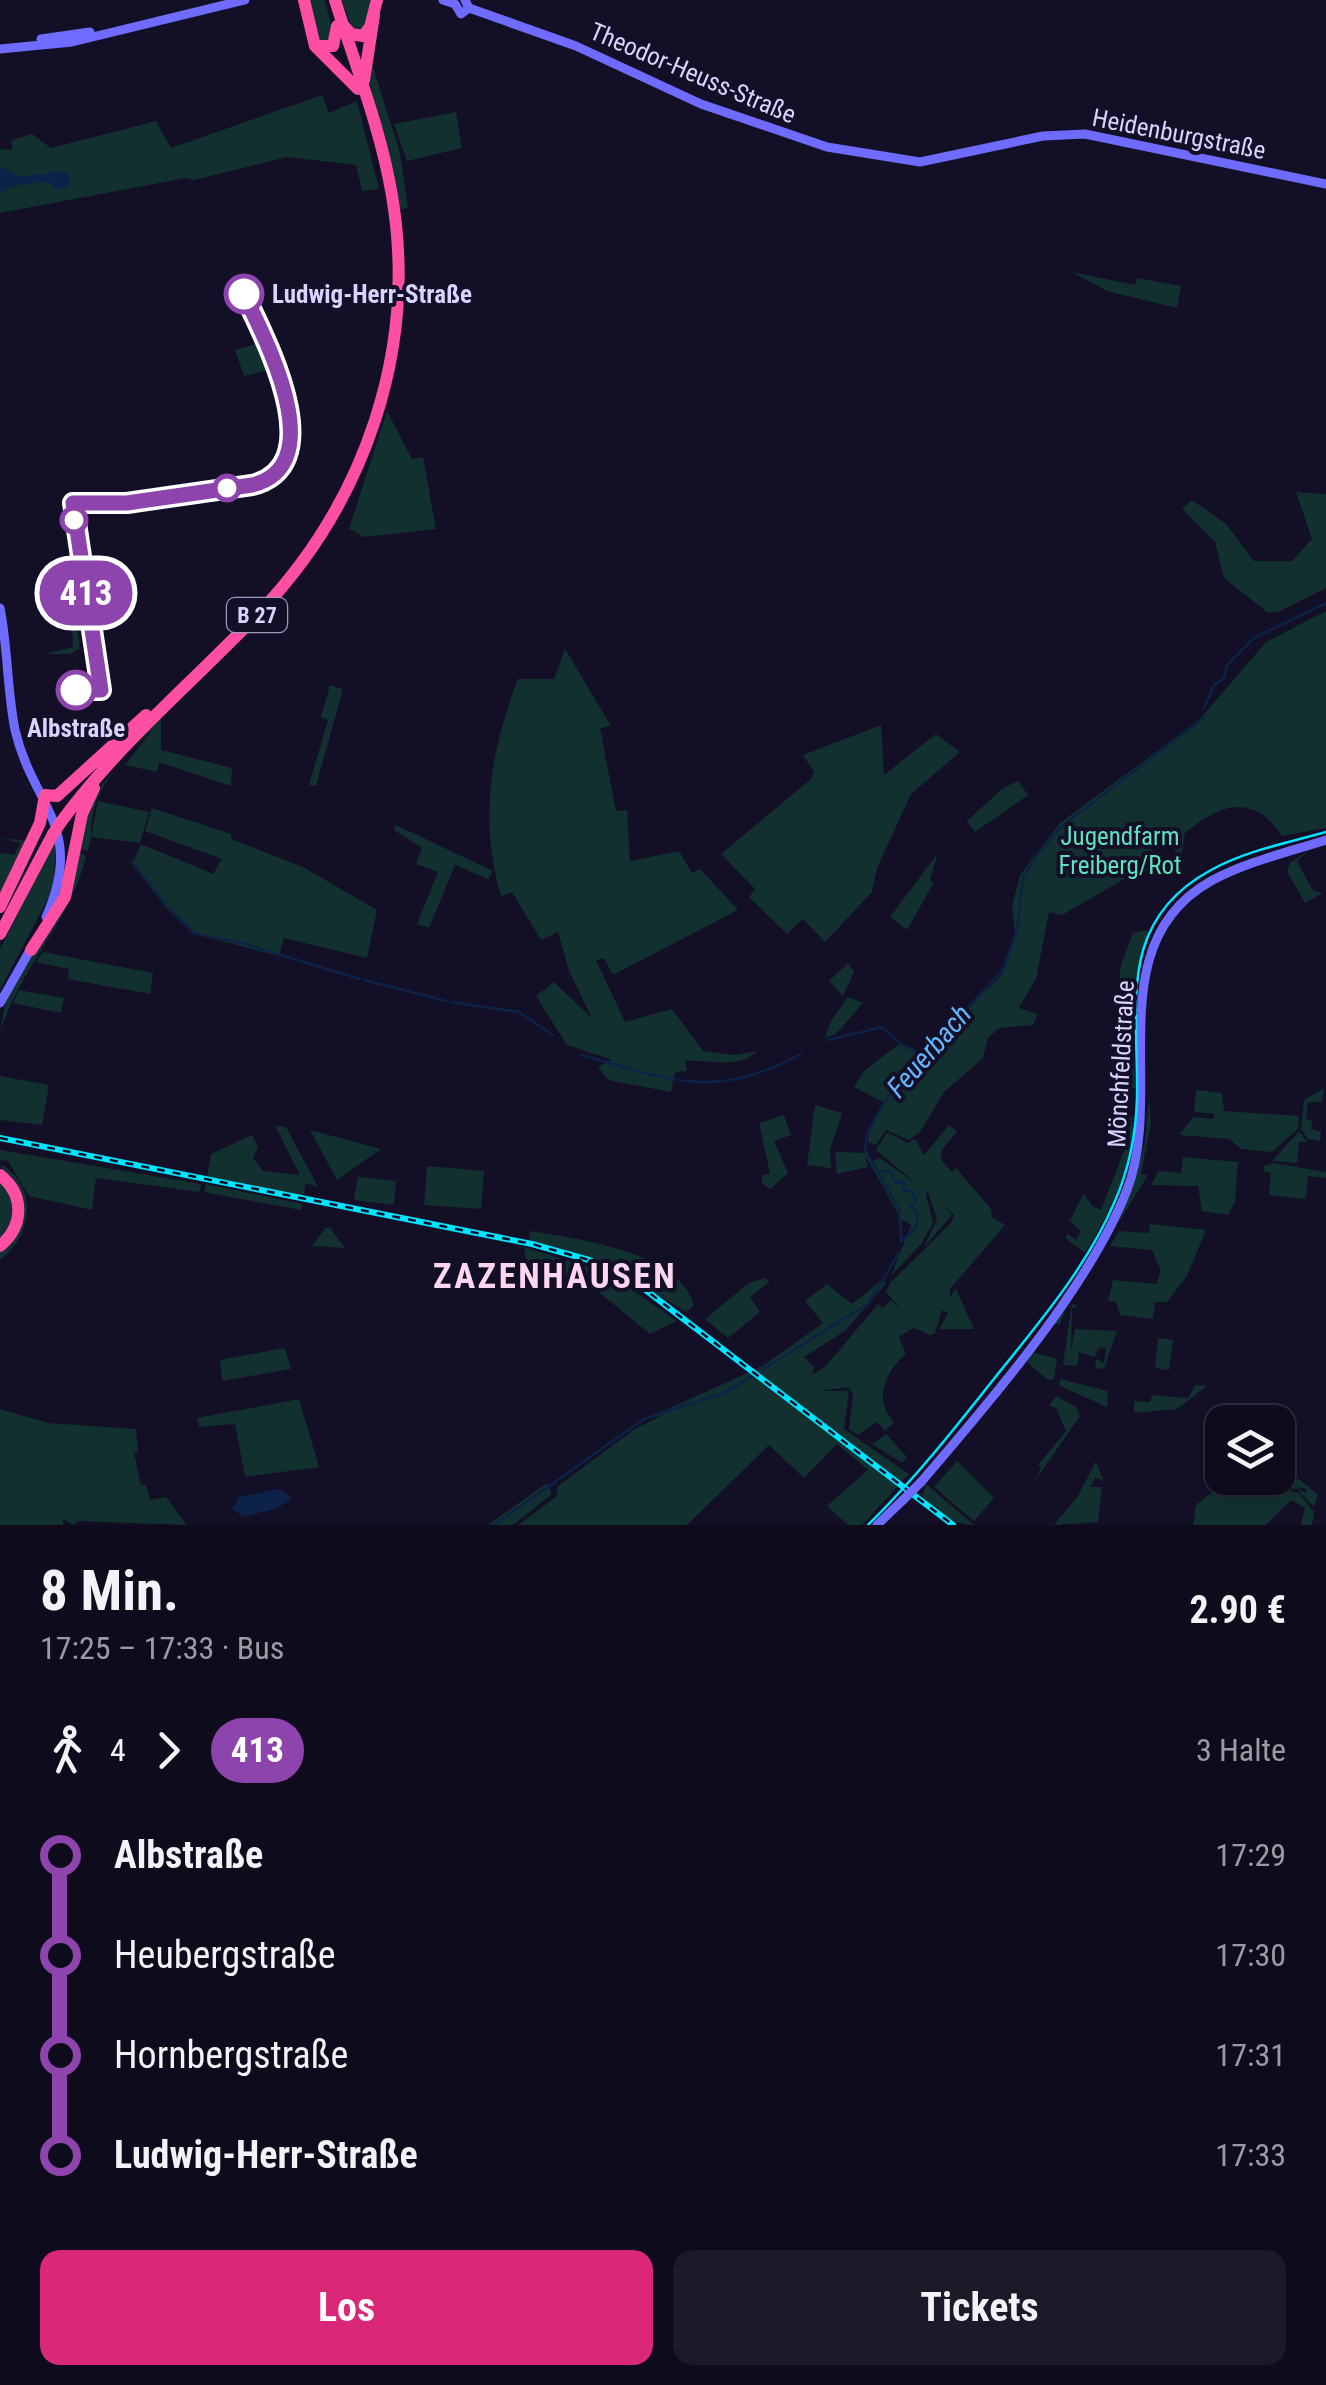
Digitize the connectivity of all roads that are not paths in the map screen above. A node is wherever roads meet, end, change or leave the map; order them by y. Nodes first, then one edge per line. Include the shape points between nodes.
1 (244, 0) edge
2 (304, 0) edge
3 (332, 0) edge
4 (377, 0) edge
5 (443, 0) edge
6 (462, 3) edge
7 (374, 15) junction
8 (339, 24) junction
9 (0, 46) edge
10 (315, 46) junction
11 (361, 88) junction
12 (905, 161) joint
13 (1326, 184) edge
14 (320, 533) junction
15 (0, 608) edge
16 (146, 715) junction
17 (115, 757) junction
18 (45, 795) junction
19 (56, 823) junction
20 (1326, 840) edge
21 (0, 906) edge
22 (0, 920) edge
23 (44, 923) junction
24 (0, 934) edge
25 (31, 950) junction
26 (0, 1000) edge
27 (0, 1175) edge
28 (0, 1246) edge
29 (877, 1525) edge

1 - 9 main road via 112,31
2 - 10 highway
3 - 8 highway, B 27
4 - 7 highway, B 27
5 - 6 main road, Theodor-Heuss-Straße
6 - 12 main road, Theodor-Heuss-Straße via 784,136
7 - 8 highway via 363,36
7 - 11 highway, B 27
8 - 10 highway via 334,46
8 - 11 highway, B 27
10 - 11 highway
11 - 14 highway, B 27 via 392,196 396,323 377,419
12 - 13 main road, Heidenburgstraße via 1085,134
14 - 16 highway, B 27 via 263,601
14 - 17 highway, B 27 via 260,612
15 - 18 main road via 16,733
16 - 18 highway via 57,796
16 - 19 highway, B 27
17 - 19 highway, B 27
17 - 25 highway, B 27 via 88,800 65,897
18 - 19 main road
18 - 21 highway via 40,823
19 - 22 highway, B 27
19 - 23 main road via 62,867
19 - 24 highway, B 27
20 - 29 main road, Mönchfeldstraße, bridge via 1212,881 1187,898 1161,930 1141,997 1140,1142 1121,1206 1036,1339 921,1482
23 - 25 main road
23 - 26 main road
25 - 26 main road
27 - 28 highway via 15,1191 19,1212

